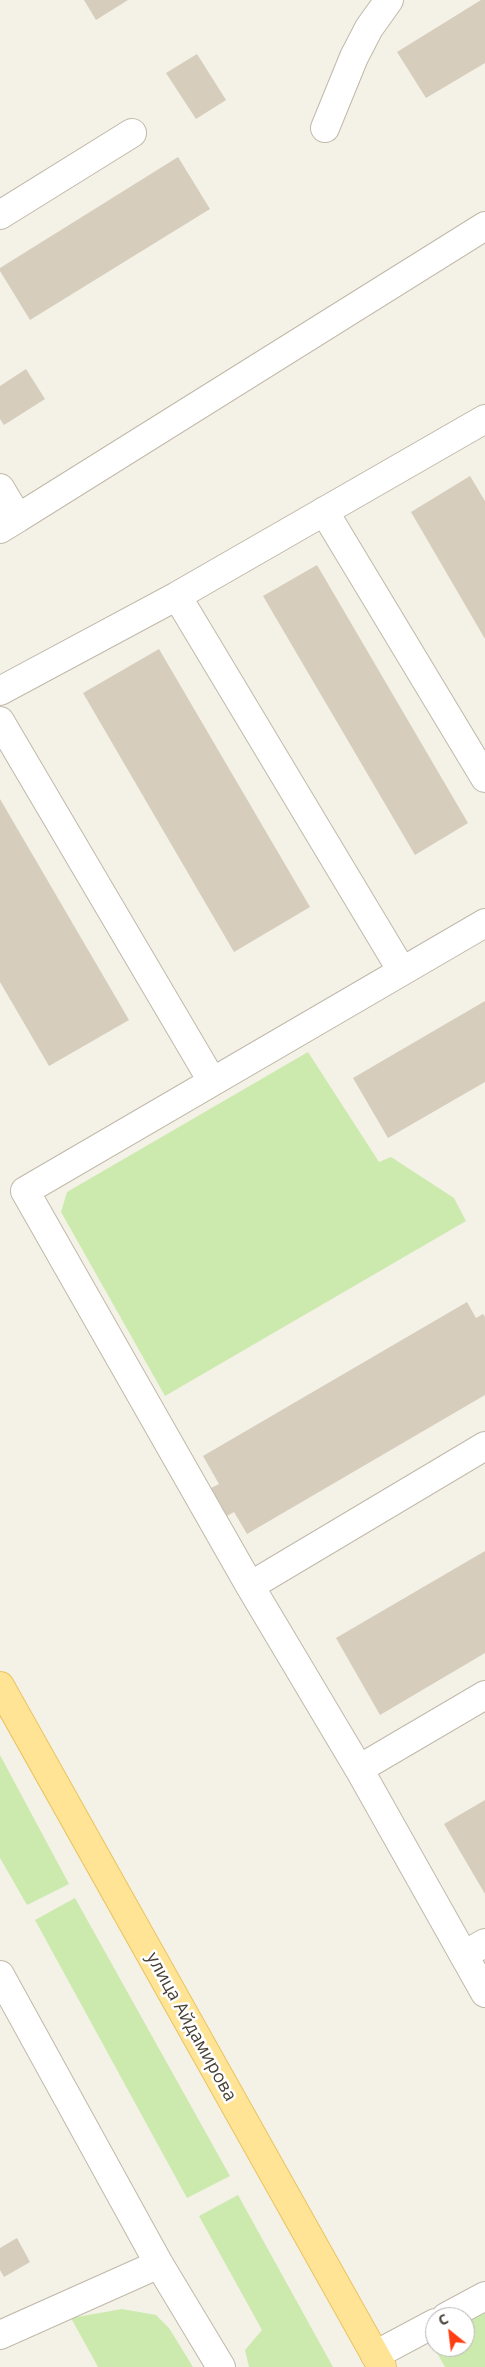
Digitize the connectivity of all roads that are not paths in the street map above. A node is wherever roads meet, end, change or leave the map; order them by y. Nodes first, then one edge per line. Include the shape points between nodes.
1 (389, 0) edge
2 (325, 128) dead end
3 (132, 133) dead end
4 (0, 215) edge
5 (485, 226) edge
6 (485, 419) edge
7 (0, 488) edge
8 (324, 511) junction
9 (9, 523) edge
10 (177, 596) junction
11 (0, 691) edge
12 (0, 720) edge
13 (485, 778) edge
14 (485, 923) edge
15 (402, 971) junction
16 (212, 1081) junction
17 (485, 1446) edge
18 (250, 1586) junction
19 (0, 1686) edge
20 (485, 1695) edge
21 (359, 1769) junction
22 (474, 1949) edge
23 (0, 1975) edge
24 (485, 1994) edge
25 (159, 2264) junction
26 (485, 2296) edge
27 (465, 2307) edge
28 (425, 2330) edge
29 (0, 2335) edge
30 (379, 2361) edge
31 (221, 2367) edge

1 - 2 lane via 354,57
3 - 4 lane
5 - 9 lane
6 - 8 lane
7 - 9 lane
8 - 10 lane
8 - 13 lane
10 - 11 lane
10 - 15 lane
12 - 16 lane
14 - 15 lane
15 - 16 lane
16 - 18 lane via 25,1191
17 - 18 lane
18 - 21 lane
19 - 30 main road, улица Айдамирова
20 - 21 lane
21 - 22 lane
22 - 24 lane
23 - 25 lane
25 - 29 lane
25 - 31 lane
26 - 27 lane
28 - 30 lane

